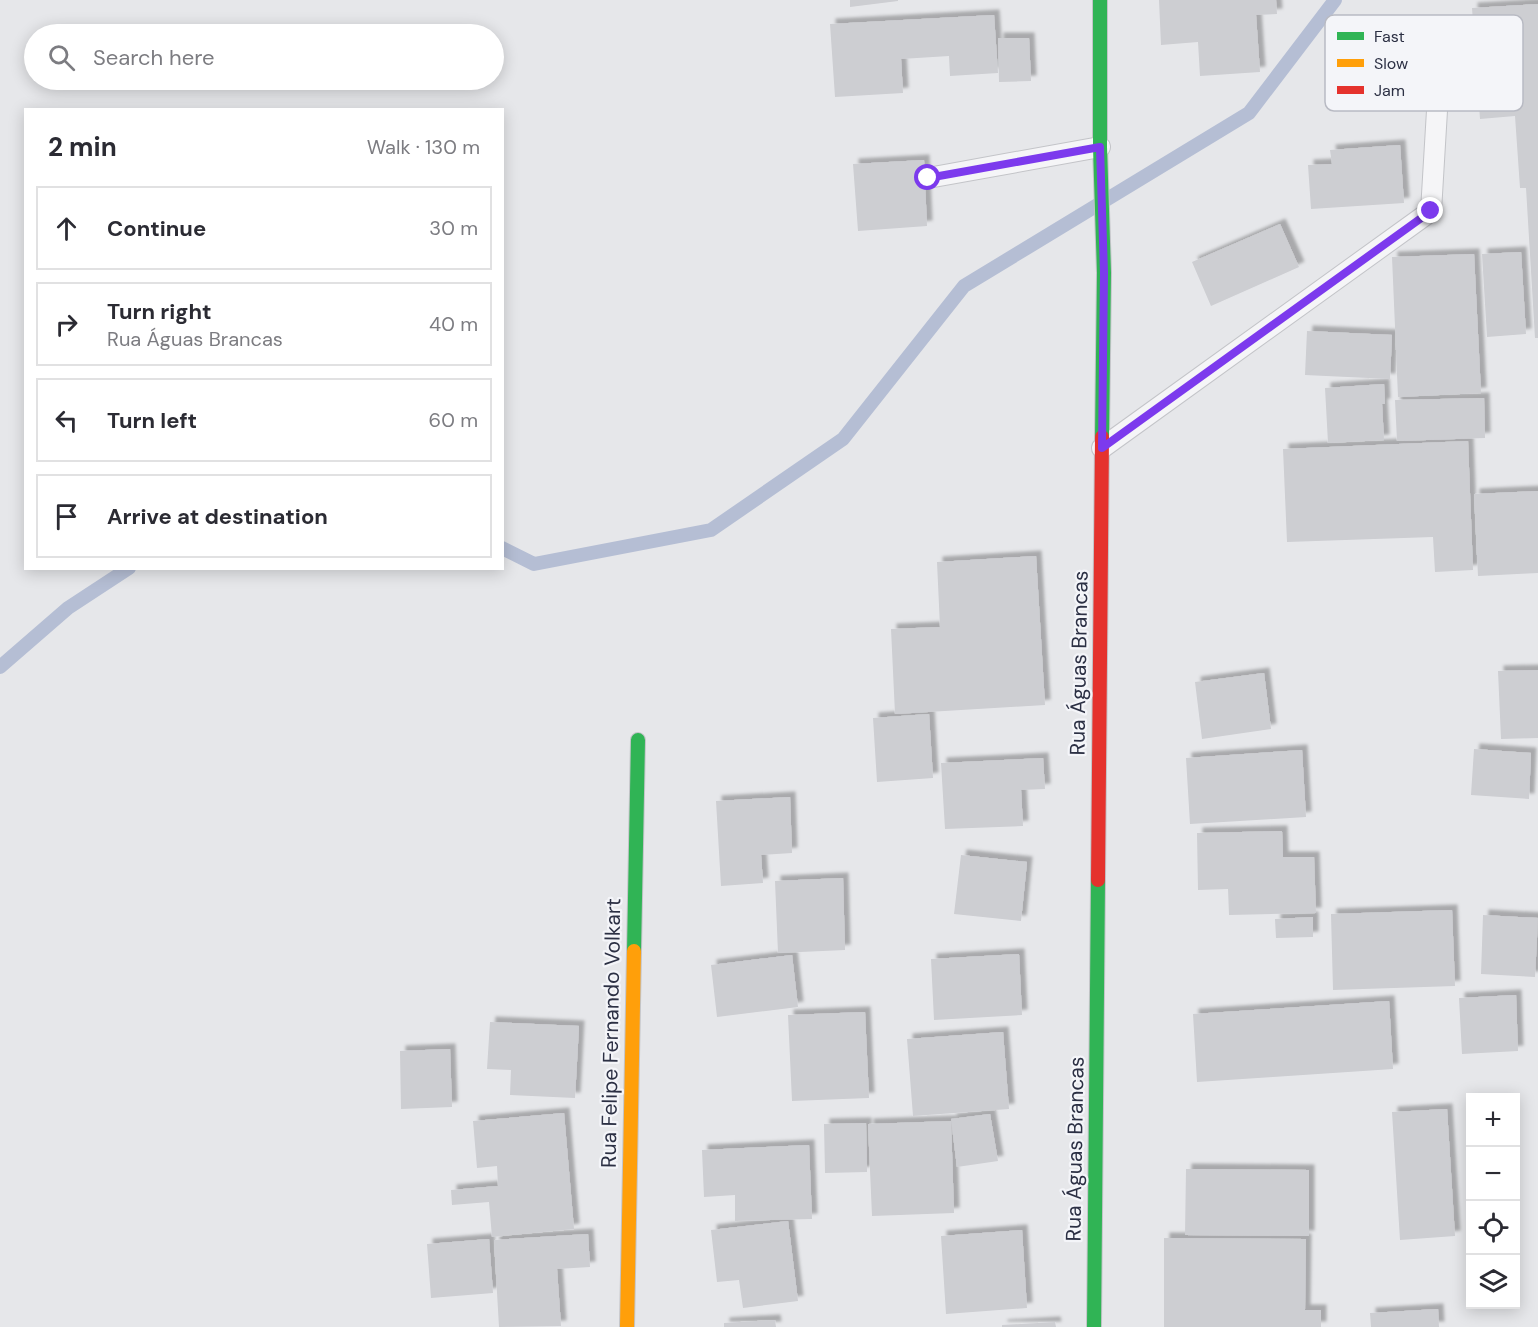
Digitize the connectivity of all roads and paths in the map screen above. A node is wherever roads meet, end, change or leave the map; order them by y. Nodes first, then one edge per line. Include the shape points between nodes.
1 (1100, 0) edge
2 (1437, 111) edge
3 (1100, 147) junction
4 (928, 178) dead end
5 (1102, 448) junction
6 (638, 740) dead end
7 (627, 1327) edge
8 (1094, 1327) edge

1 - 3 main road, Rua Águas Brancas
2 - 5 lane via 1431,211
3 - 4 lane
3 - 5 main road, Rua Águas Brancas via 1104,273
5 - 8 main road, Rua Águas Brancas
6 - 7 main road, Rua Felipe Fernando Volkart

